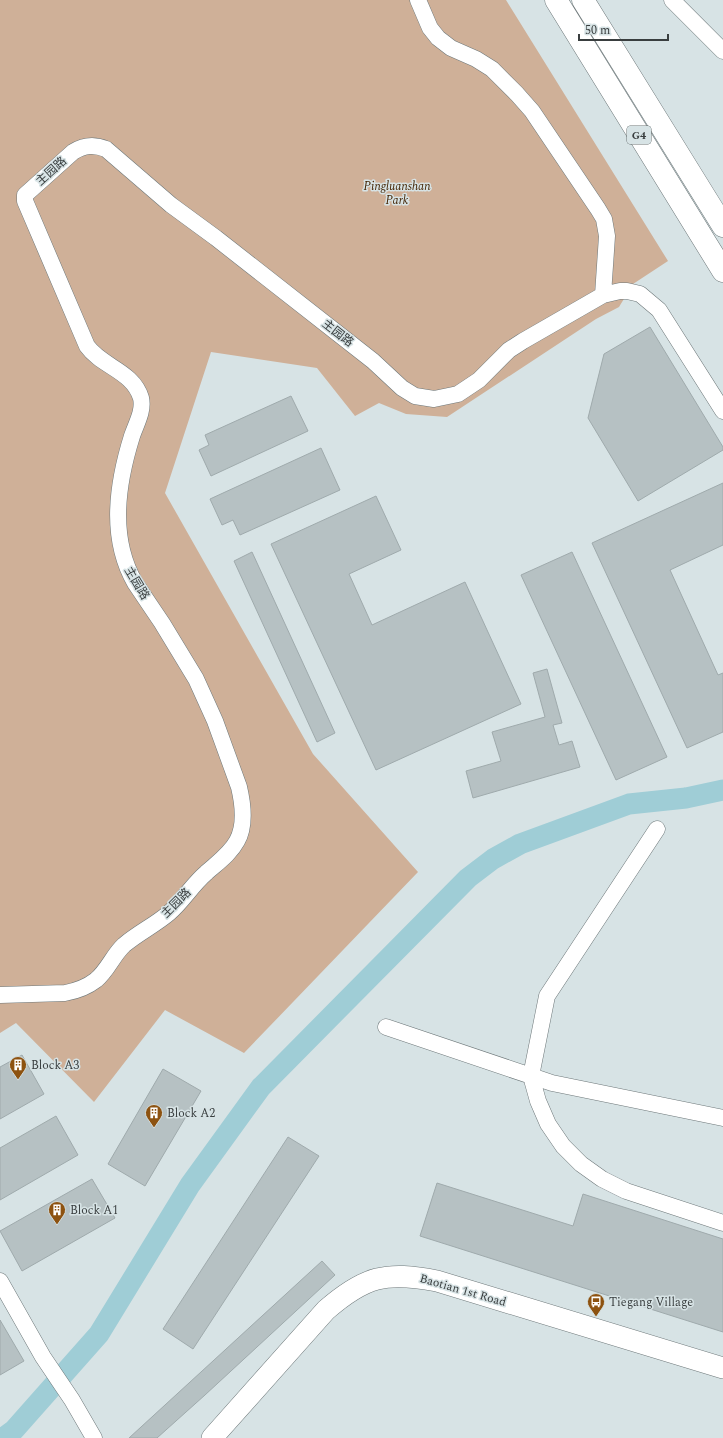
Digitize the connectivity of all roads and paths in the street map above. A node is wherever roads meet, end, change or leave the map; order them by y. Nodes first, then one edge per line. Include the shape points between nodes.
1 (418, 0) edge
2 (556, 0) edge
3 (583, 0) edge
4 (672, 0) edge
5 (723, 51) edge
6 (723, 226) edge
7 (723, 271) edge
8 (603, 295) junction
9 (723, 410) edge
10 (657, 829) dead end
11 (0, 995) edge
12 (386, 1027) dead end
13 (531, 1076) junction
14 (723, 1118) edge
15 (723, 1223) edge
16 (0, 1281) edge
17 (4, 1299) edge
18 (723, 1368) edge
19 (723, 1383) edge
20 (94, 1438) edge
21 (212, 1438) edge
22 (229, 1438) edge

1 - 8 street via 430,28 438,38 451,48 492,69 528,106 598,208 604,219 607,236
2 - 7 highway, G4
3 - 6 highway, G4
4 - 5 street
8 - 9 street via 620,291 634,292 655,306
8 - 11 street, 主园路 via 522,341 464,391 442,398 421,398 405,391 373,361 171,205 106,149 93,146 79,148 25,195 27,208 92,353 128,378 141,398 140,415 120,482 117,529 123,559 135,584 186,662 206,699 239,787 243,813 238,839 233,848 199,879 179,904 120,948 96,980 65,994
10 - 13 street via 547,996
12 - 13 street
13 - 14 street
13 - 15 street via 548,1124 563,1146 581,1164 602,1180 626,1191
16 - 17 street
17 - 20 street via 72,1400
18 - 21 main road, Baotian 1st Road via 436,1281 414,1276 393,1276 356,1286 326,1310
19 - 22 main road, Baotian 1st Road via 424,1292 390,1290 363,1299 336,1320

